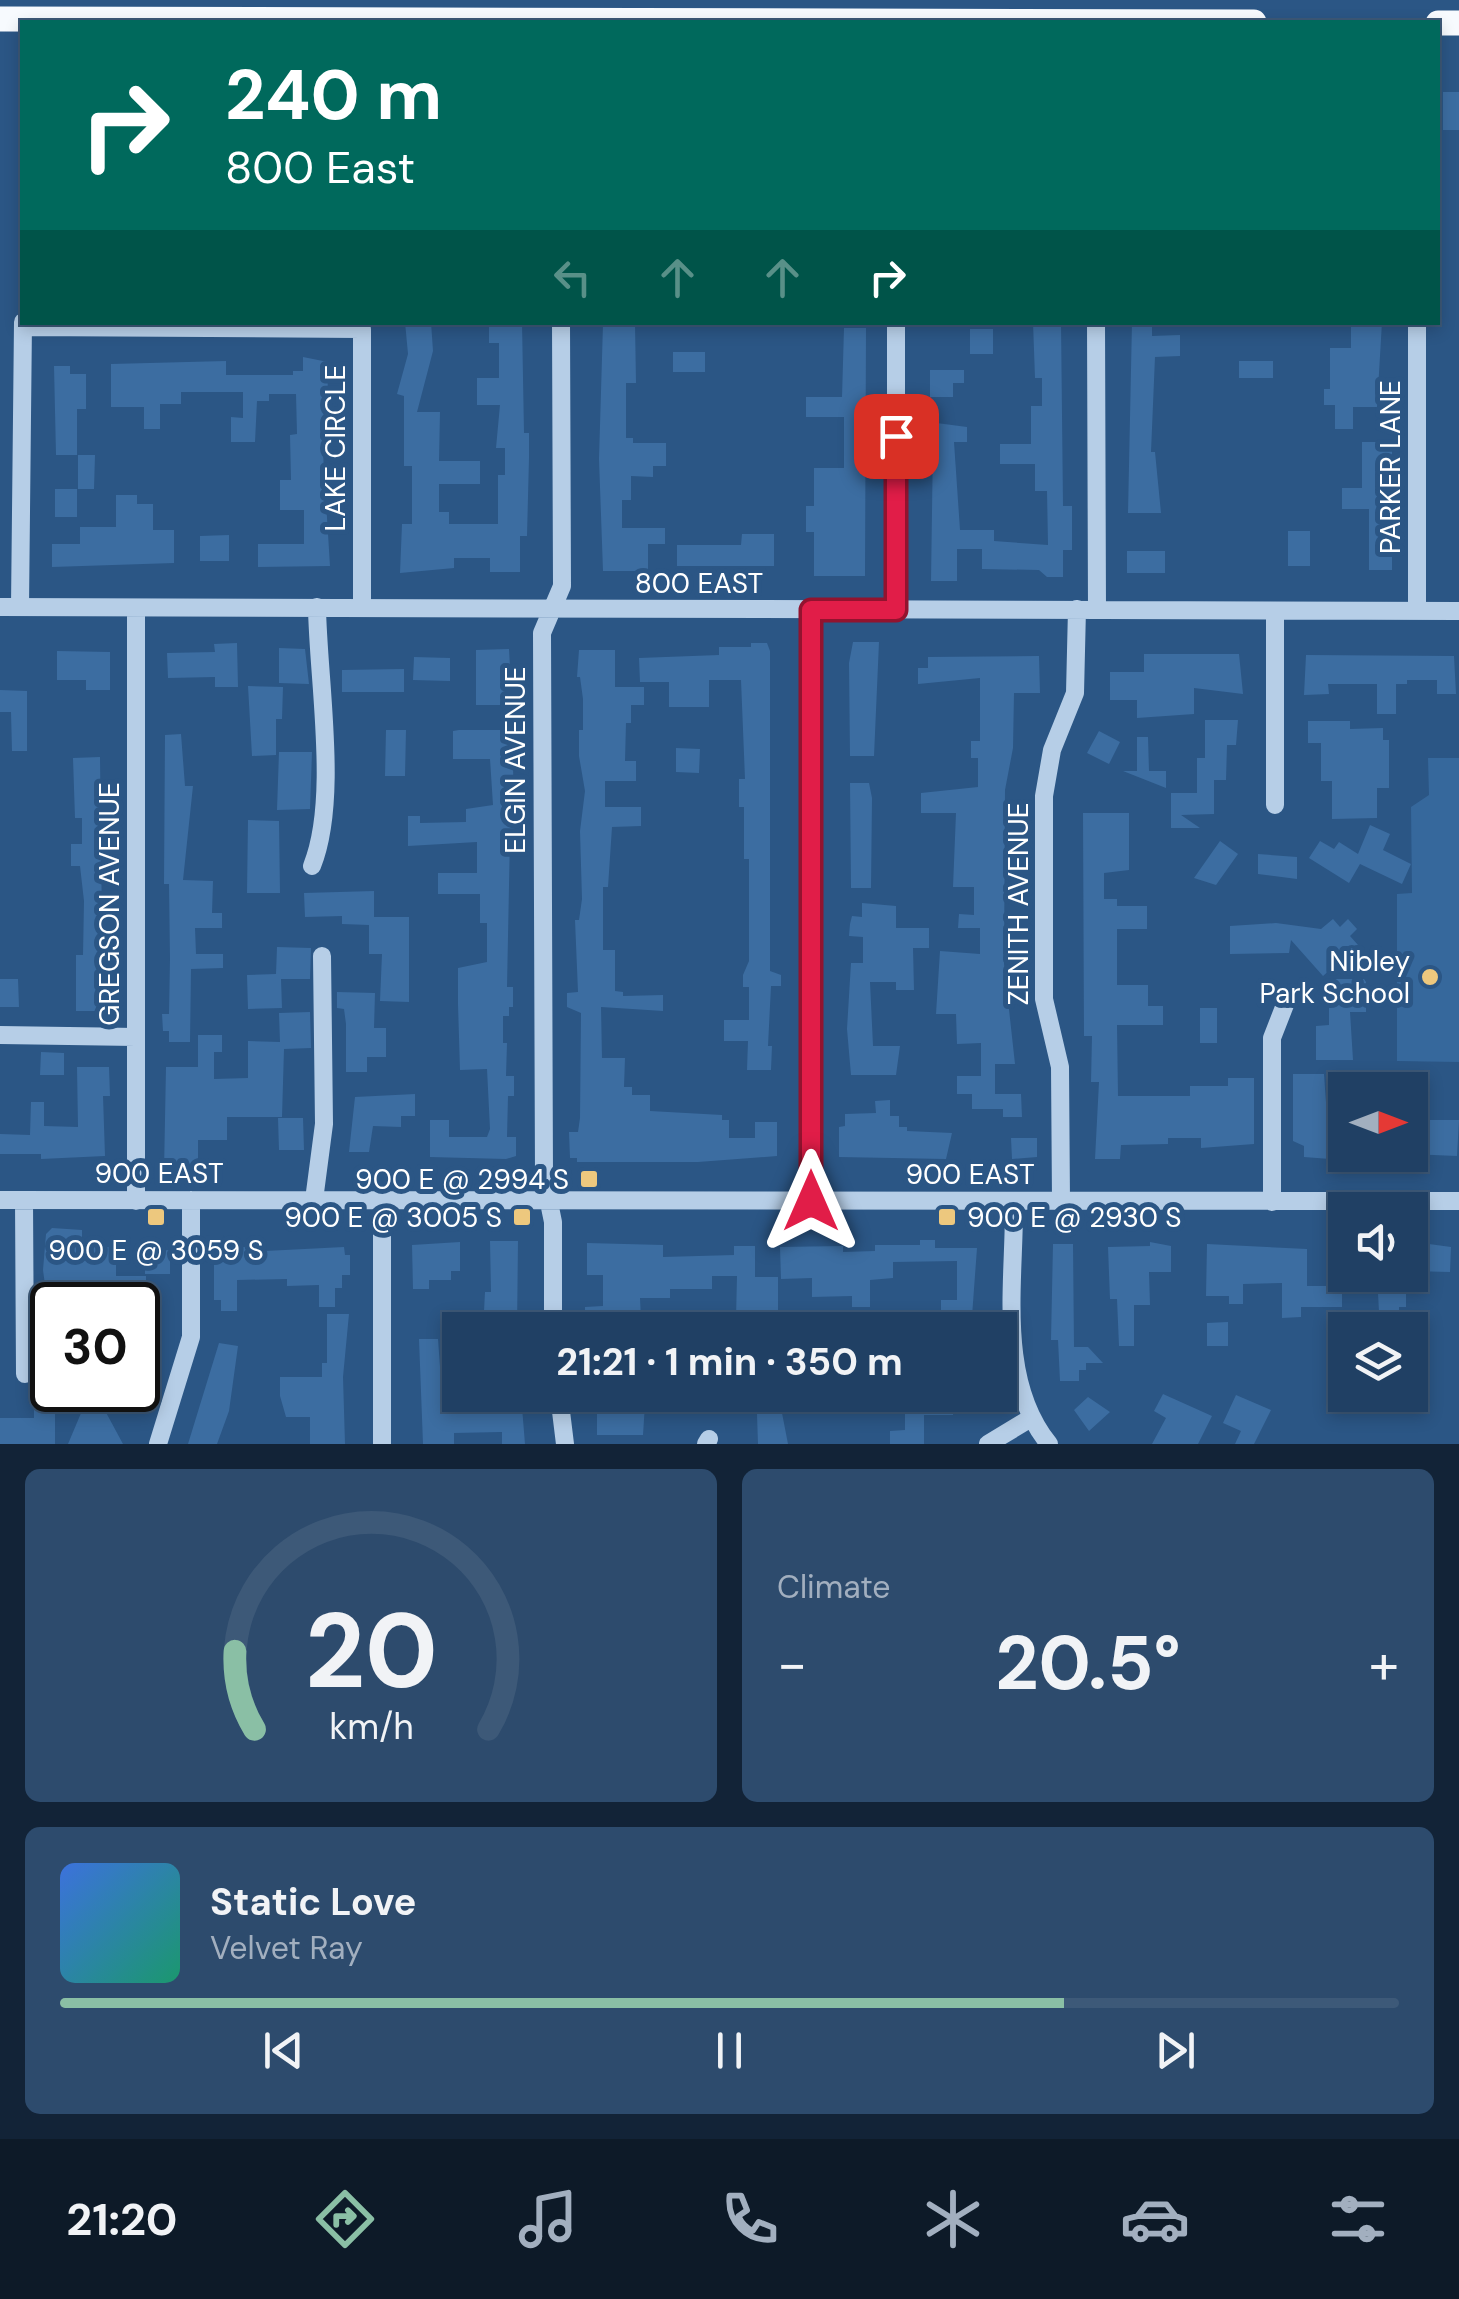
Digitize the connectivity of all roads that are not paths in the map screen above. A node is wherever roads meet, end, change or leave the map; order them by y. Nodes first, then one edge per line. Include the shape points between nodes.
1 (455, 16) edge
2 (411, 20) edge
3 (526, 20) edge
4 (23, 325) edge
5 (561, 325) edge
6 (896, 325) edge
7 (1096, 325) edge
8 (1417, 325) edge
9 (0, 607) edge
10 (20, 607) junction
11 (316, 607) junction
12 (362, 607) junction
13 (136, 608) junction
14 (1077, 609) junction
15 (1097, 609) junction
16 (552, 610) junction
17 (811, 610) junction
18 (896, 610) junction
19 (1275, 611) junction
20 (1417, 611) junction
21 (1459, 611) edge
22 (1275, 805) dead end
23 (312, 866) dead end
24 (322, 956) dead end
25 (1288, 998) dead end
26 (0, 1035) edge
27 (136, 1037) junction
28 (0, 1200) edge
29 (24, 1200) junction
30 (192, 1200) junction
31 (314, 1200) junction
32 (382, 1200) junction
33 (548, 1200) junction
34 (136, 1201) junction
35 (811, 1201) junction
36 (1459, 1201) edge
37 (1014, 1202) junction
38 (1061, 1202) junction
39 (1272, 1202) junction
40 (552, 1312) edge
41 (25, 1374) dead end
42 (561, 1412) edge
43 (1031, 1418) junction
44 (158, 1444) edge
45 (382, 1444) edge
46 (565, 1444) edge
47 (988, 1444) edge
48 (1049, 1444) edge

1 - 2 main road
1 - 3 main road
4 - 10 street
4 - 12 street, LAKE CIRCLE via 362,329
5 - 16 street, ELGIN AVENUE via 562,586
6 - 18 street
7 - 15 street
8 - 20 street, PARKER LANE
9 - 10 street, 800 EAST
10 - 13 street, 800 EAST
11 - 12 street, 800 EAST
11 - 13 street, 800 EAST
11 - 23 street via 322,840
12 - 16 street, 800 EAST
13 - 27 street, GREGSON AVENUE
14 - 15 street, 800 EAST
14 - 18 street, 800 EAST
14 - 38 street, ZENITH AVENUE via 1075,692 1052,750 1044,796 1044,999 1061,1080
15 - 19 street, 800 EAST
16 - 17 street, 800 EAST
16 - 33 street, ELGIN AVENUE via 542,634
17 - 18 street, 800 EAST
17 - 35 street
19 - 20 street, 800 EAST
19 - 22 street
20 - 21 street, 800 EAST
24 - 31 street via 324,1124
25 - 39 street via 1272,1038
26 - 27 street
27 - 34 street, GREGSON AVENUE
28 - 29 street, 900 EAST
29 - 34 street, 900 EAST
29 - 41 street
30 - 31 street, 900 EAST
30 - 34 street, 900 EAST
30 - 44 street via 192,1338
31 - 32 street, 900 EAST
32 - 33 street, 900 EAST
32 - 45 street
33 - 35 street, 900 EAST
33 - 40 street, ELGIN AVENUE
35 - 37 street, 900 EAST
36 - 39 street, 900 EAST
37 - 38 street, 900 EAST
37 - 43 street via 1015,1364
38 - 39 street, 900 EAST
42 - 46 street
43 - 47 street
43 - 48 street

